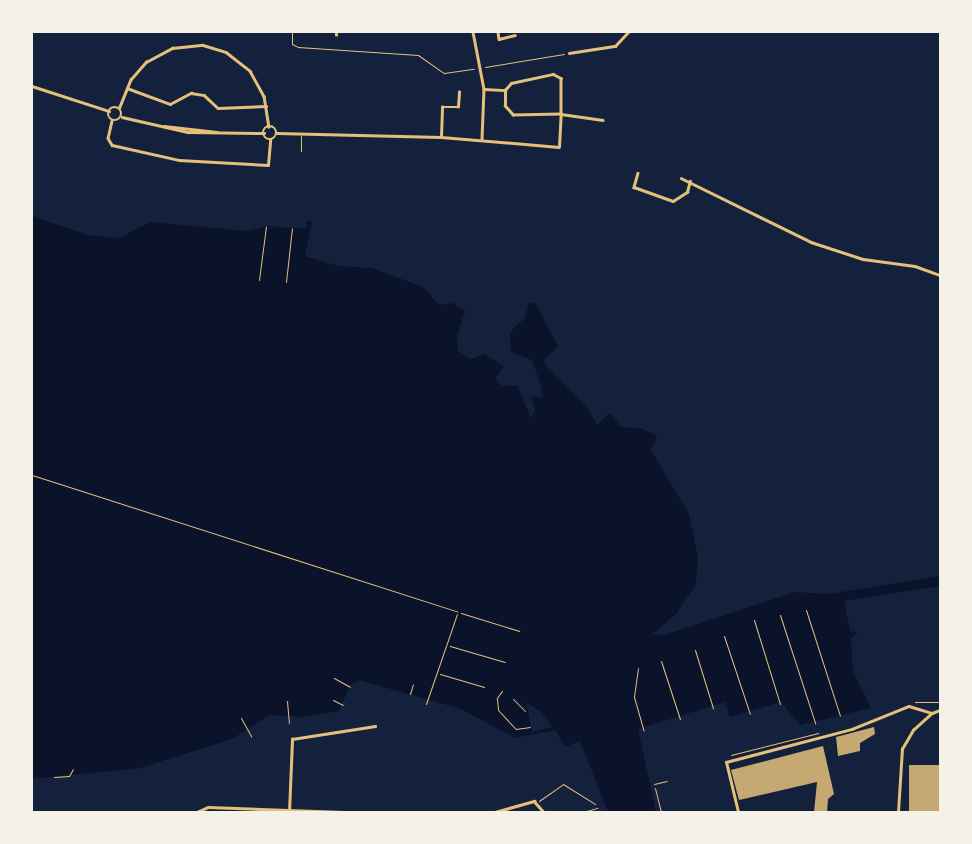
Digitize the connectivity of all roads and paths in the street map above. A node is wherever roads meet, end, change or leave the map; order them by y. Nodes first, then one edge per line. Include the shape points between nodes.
1 (292, 32) edge
2 (473, 32) edge
3 (498, 32) edge
4 (628, 32) edge
5 (515, 36) dead end
6 (569, 52) joint
7 (481, 68) junction
8 (32, 86) edge
9 (127, 88) junction
10 (484, 89) junction
11 (505, 90) junction
12 (459, 92) dead end
13 (266, 106) junction
14 (119, 108) junction
15 (109, 111) junction
16 (561, 114) junction
17 (122, 117) junction
18 (603, 120) dead end
19 (112, 121) junction
20 (269, 127) junction
21 (264, 133) junction
22 (277, 133) junction
23 (301, 135) junction
24 (442, 137) junction
25 (482, 139) junction
26 (270, 140) junction
27 (301, 151) dead end
28 (638, 173) dead end
29 (681, 178) dead end
30 (690, 181) junction
31 (266, 226) dead end
32 (292, 228) dead end
33 (940, 275) edge
34 (259, 279) dead end
35 (286, 282) dead end
36 (32, 474) edge
37 (806, 610) dead end
38 (458, 612) junction
39 (780, 615) dead end
40 (754, 620) dead end
41 (519, 631) dead end
42 (724, 636) dead end
43 (448, 645) junction
44 (695, 650) dead end
45 (661, 661) dead end
46 (505, 662) dead end
47 (638, 668) dead end
48 (438, 673) junction
49 (334, 678) dead end
50 (413, 684) dead end
51 (350, 687) dead end
52 (484, 687) dead end
53 (502, 691) dead end
54 (410, 694) dead end
55 (513, 699) dead end
56 (333, 700) dead end
57 (288, 701) dead end
58 (940, 702) edge
59 (909, 703) dead end
60 (426, 704) dead end
61 (780, 704) dead end
62 (342, 705) dead end
63 (713, 708) dead end
64 (940, 710) edge
65 (525, 711) dead end
66 (932, 713) junction
67 (750, 714) dead end
68 (840, 716) dead end
69 (241, 718) dead end
70 (680, 719) dead end
71 (289, 723) dead end
72 (815, 723) dead end
73 (375, 726) dead end
74 (530, 727) dead end
75 (644, 731) dead end
76 (822, 733) dead end
77 (251, 736) dead end
78 (726, 762) junction
79 (73, 769) dead end
80 (54, 777) dead end
81 (667, 781) dead end
82 (654, 784) joint
83 (593, 800) dead end
84 (537, 802) junction
85 (597, 808) dead end
86 (289, 811) edge
87 (197, 813) edge
88 (344, 813) edge
89 (495, 813) edge
90 (544, 813) edge
91 (583, 813) edge
92 (661, 813) edge
93 (738, 813) edge
94 (898, 813) edge

1 - 7 path via 292,44 299,47 418,55 444,73
2 - 7 street
3 - 5 street via 499,39
4 - 6 street via 615,46
6 - 7 path
7 - 10 street
8 - 15 street
9 - 13 street via 170,104 191,93 204,95 218,108
9 - 13 street via 140,68 162,52 203,46 244,64 257,80
9 - 14 street
10 - 11 street
10 - 25 street
11 - 16 street via 510,114
11 - 16 street via 511,83 559,75
12 - 24 street via 458,107 442,107
13 - 20 street
14 - 15 street
14 - 17 street
15 - 19 street
16 - 18 street
16 - 25 street via 559,147
17 - 19 street
17 - 21 street via 161,127
19 - 26 street via 108,138 112,145 179,160 268,164
20 - 21 street
20 - 22 street
21 - 26 street
22 - 23 street
22 - 26 street
23 - 24 street
23 - 27 lane
24 - 25 street
28 - 30 street via 634,187 673,201 687,192
29 - 30 street
30 - 33 street via 811,242 863,259 915,266
31 - 34 path
32 - 35 path
36 - 38 path
37 - 68 path
38 - 41 path
38 - 43 path
39 - 72 path
40 - 61 path
42 - 67 path
43 - 46 path
43 - 48 path
44 - 63 path
45 - 70 path
47 - 75 path via 634,697
48 - 52 path
48 - 60 path
49 - 51 path
50 - 54 path
53 - 74 path via 498,710 516,729
55 - 65 path
56 - 62 path
57 - 71 path
58 - 59 path
64 - 66 street
66 - 78 street via 909,706 852,729
66 - 94 street via 912,730 902,750
69 - 77 path
73 - 86 street via 292,739
76 - 78 path via 739,750
78 - 93 street
79 - 80 path via 69,776
81 - 82 lane
82 - 92 path
83 - 84 path via 564,784
84 - 89 street
84 - 90 street
85 - 91 lane
86 - 87 street via 208,807
86 - 88 street

